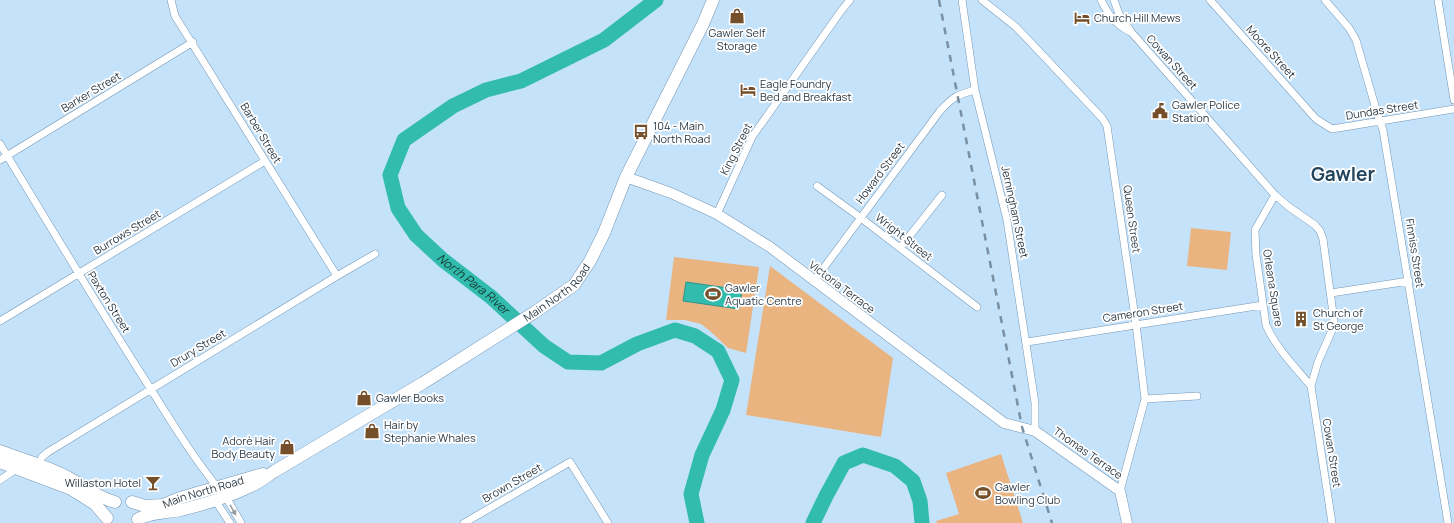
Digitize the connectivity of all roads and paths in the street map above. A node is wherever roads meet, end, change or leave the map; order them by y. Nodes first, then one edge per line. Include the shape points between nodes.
1 (171, 0) edge
2 (713, 0) edge
3 (850, 0) edge
4 (962, 0) edge
5 (982, 0) edge
6 (1101, 0) edge
7 (1114, 0) edge
8 (1210, 0) edge
9 (1325, 0) edge
10 (1438, 0) edge
11 (1132, 33) junction
12 (192, 42) junction
13 (975, 90) junction
14 (1454, 100) edge
15 (1454, 109) edge
16 (1316, 119) joint
17 (1380, 121) junction
18 (0, 144) edge
19 (7, 156) junction
20 (0, 160) edge
21 (265, 161) junction
22 (626, 177) junction
23 (817, 186) dead end
24 (942, 195) dead end
25 (1275, 195) junction
26 (717, 214) junction
27 (860, 218) junction
28 (900, 248) junction
29 (375, 254) dead end
30 (78, 274) junction
31 (337, 276) junction
32 (814, 281) junction
33 (1409, 282) junction
34 (1331, 293) junction
35 (1263, 305) junction
36 (977, 307) dead end
37 (0, 321) edge
38 (1136, 324) junction
39 (1027, 342) junction
40 (1311, 386) junction
41 (151, 389) junction
42 (1197, 396) dead end
43 (1145, 400) junction
44 (1035, 431) junction
45 (0, 451) edge
46 (0, 456) edge
47 (0, 462) edge
48 (38, 465) junction
49 (14, 467) junction
50 (203, 469) junction
51 (0, 480) edge
52 (1120, 490) junction
53 (206, 491) junction
54 (78, 492) junction
55 (220, 495) junction
56 (115, 502) junction
57 (132, 502) junction
58 (162, 505) junction
59 (108, 520) edge
60 (138, 521) edge
61 (230, 523) edge
62 (241, 523) edge
63 (464, 523) edge
64 (608, 523) edge
65 (1127, 523) edge
66 (1332, 523) edge
67 (1448, 523) edge

1 - 12 street, Barber Street via 175,16
2 - 22 main road, Main North Road
3 - 26 street, King Street via 752,137
4 - 13 street, Jerningham Street
5 - 38 street, Queen Street via 1016,27 1107,126
6 - 11 street, Cowan Street via 1116,23
7 - 11 street, Cowan Street via 1119,14
8 - 16 street, Moore Street
9 - 17 street, Finniss Street via 1350,28 1356,40
10 - 14 street
11 - 25 street, Cowan Street
12 - 19 street, Barker Street
12 - 21 street, Barber Street
13 - 27 street, Howard Street via 952,98 940,111
13 - 39 street, Jerningham Street via 1007,220
15 - 17 street, Dundas Street
16 - 17 street, Dundas Street via 1332,129
17 - 33 street, Finniss Street
18 - 19 street, Paxton Street
19 - 20 street, Barker Street
19 - 30 street, Paxton Street
21 - 30 street, Burrows Street
21 - 31 street, Barber Street
22 - 26 street, Victoria Terrace via 671,193
22 - 55 main road, Main North Road via 604,233 574,285 535,312 253,486
23 - 27 street, Wright Street
24 - 28 street
25 - 34 street via 1320,231
25 - 35 street, Orleana Square via 1255,230
26 - 32 street, Victoria Terrace via 770,247
27 - 28 street, Wright Street
27 - 32 street, Howard Street
28 - 36 street, Wright Street
29 - 31 street, Drury Street
30 - 37 street, Burrows Street
30 - 41 street, Paxton Street
31 - 41 street, Drury Street
32 - 44 street, Victoria Terrace via 1004,423
33 - 34 street
33 - 67 street, Finniss Street
34 - 40 street via 1333,328
35 - 38 street, Cameron Street
35 - 40 street, Orleana Square via 1269,332
38 - 39 street, Cameron Street
38 - 43 street, Queen Street
39 - 44 street, Jerningham Street via 1035,403
40 - 66 street, Cowan Street
41 - 48 street, Drury Street via 48,452
41 - 50 street, Paxton Street
42 - 43 street
43 - 52 street, Queen Street
44 - 52 street, Thomas Terrace
45 - 48 main road
46 - 49 main road via 11,461
47 - 49 main road
48 - 54 main road via 41,472 66,483
48 - 56 main road via 68,477 99,496
49 - 51 street via 12,472
49 - 54 main road
50 - 53 street, Paxton Street
50 - 55 street, Paxton Street
52 - 65 street, Thomas Terrace
53 - 55 main road, Main North Road
53 - 58 main road, Main North Road
54 - 59 main road via 95,504
55 - 58 main road via 181,504
55 - 60 main road, Main North Road via 175,511 152,514
55 - 61 street, Paxton Street
55 -> 62 street, Paxton Street
56 - 57 main road, Main North Road via 123,499
56 - 59 main road via 108,508
57 - 58 main road, Main North Road via 145,506
57 - 60 main road via 137,508
63 - 64 street, Brown Street via 570,462

